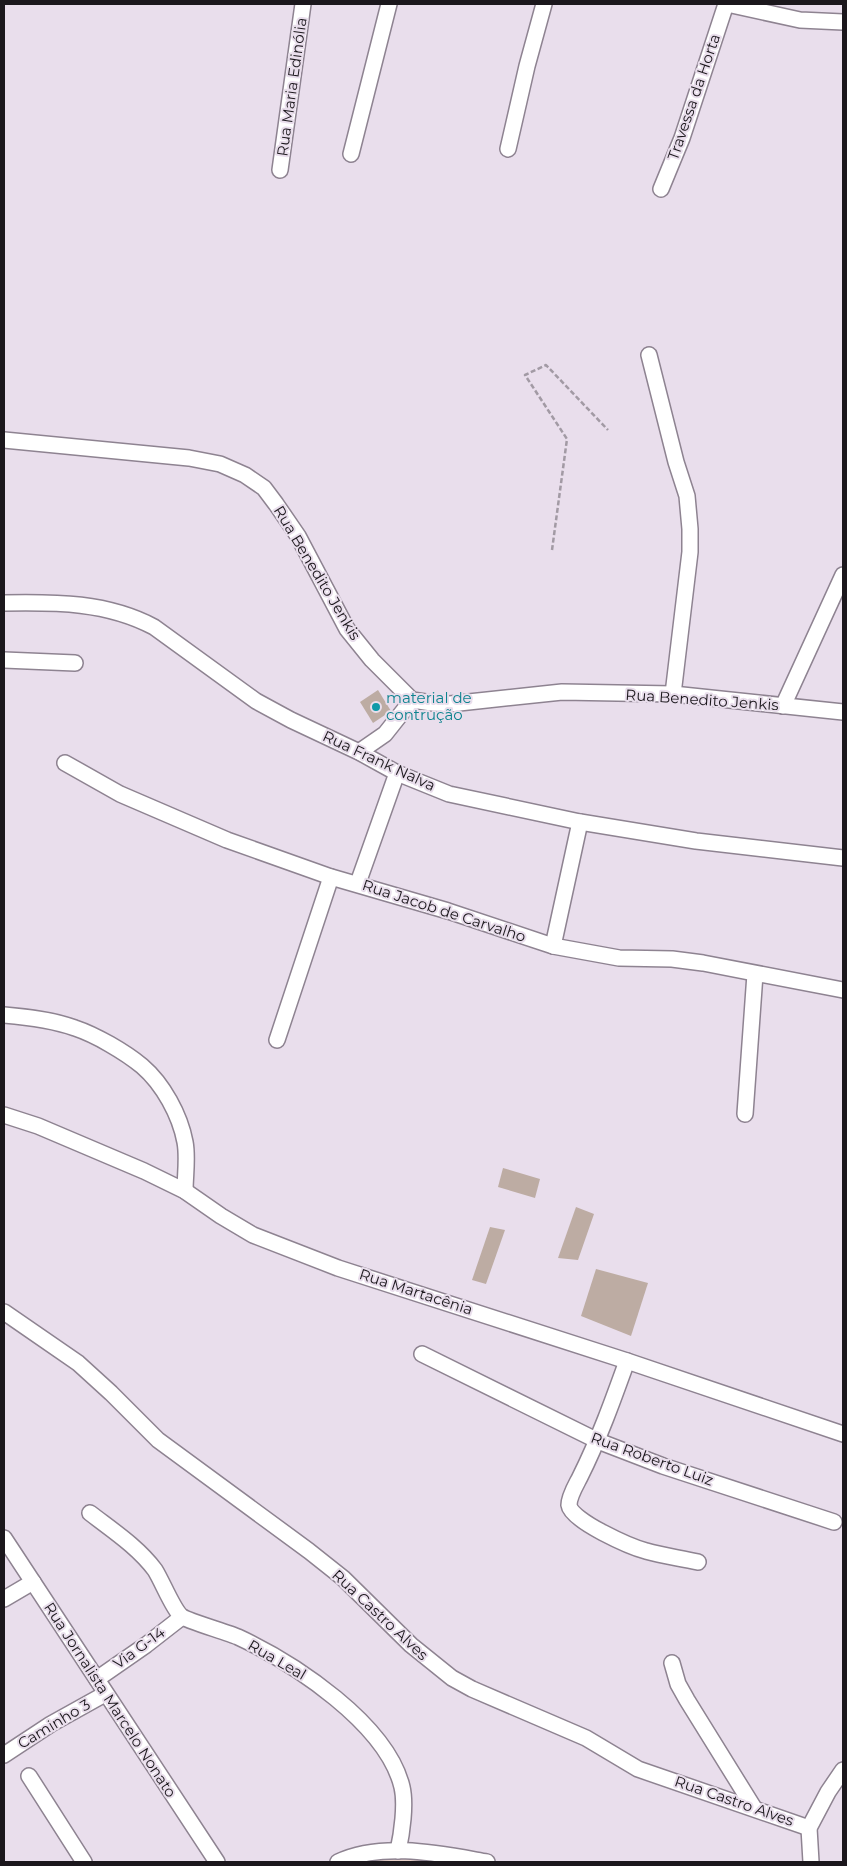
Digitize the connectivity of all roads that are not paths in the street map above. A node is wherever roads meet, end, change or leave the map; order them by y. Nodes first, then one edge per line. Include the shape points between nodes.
1 (303, 4) edge
2 (389, 4) edge
3 (544, 4) edge
4 (727, 4) edge
5 (843, 22) edge
6 (508, 149) dead end
7 (352, 154) dead end
8 (280, 170) dead end
9 (661, 189) dead end
10 (649, 355) dead end
11 (4, 440) edge
12 (843, 575) edge
13 (4, 603) edge
14 (4, 660) edge
15 (75, 663) dead end
16 (673, 694) junction
17 (412, 700) junction
18 (783, 706) junction
19 (843, 712) edge
20 (358, 752) junction
21 (65, 763) dead end
22 (397, 773) junction
23 (580, 822) junction
24 (843, 858) edge
25 (331, 877) junction
26 (358, 884) junction
27 (553, 946) junction
28 (754, 974) junction
29 (843, 990) edge
30 (4, 1015) edge
31 (277, 1040) dead end
32 (745, 1114) dead end
33 (4, 1115) edge
34 (185, 1191) junction
35 (4, 1312) edge
36 (422, 1354) dead end
37 (627, 1361) junction
38 (843, 1434) edge
39 (598, 1442) junction
40 (90, 1513) dead end
41 (834, 1522) dead end
42 (4, 1538) edge
43 (698, 1562) dead end
44 (33, 1582) junction
45 (4, 1600) edge
46 (182, 1617) junction
47 (672, 1663) dead end
48 (97, 1679) junction
49 (105, 1694) junction
50 (4, 1755) edge
51 (843, 1770) edge
52 (29, 1776) dead end
53 (754, 1808) junction
54 (809, 1828) junction
55 (398, 1851) junction
56 (84, 1862) edge
57 (217, 1862) edge
58 (338, 1862) edge
59 (487, 1862) edge
60 (811, 1862) edge

1 - 8 street, Rua Maria Edinólia
2 - 7 street
3 - 6 street
4 - 5 street via 800,20
4 - 9 street, Travessa da Horta via 685,130
10 - 16 street via 687,496 690,529
11 - 17 street, Rua Benedito Jenkis via 189,458 220,464 245,475 264,488 298,536 347,629
12 - 18 street
13 - 20 street, Rua Frank Nalva via 79,604 136,617 256,701
14 - 15 street
16 - 17 street, Rua Benedito Jenkis via 562,692 450,704
16 - 18 street, Rua Benedito Jenkis
17 - 20 street via 385,734
18 - 19 street, Rua Benedito Jenkis
20 - 22 street, Rua Frank Nalva
21 - 25 street, Rua Jacob de Carvalho via 120,794 228,840
22 - 23 street, Rua Frank Nalva via 449,794
22 - 26 street
23 - 24 street, Rua Frank Nalva via 696,841
23 - 27 street
25 - 26 street, Rua Jacob de Carvalho
25 - 31 street
26 - 27 street, Rua Jacob de Carvalho
27 - 28 street, Rua Jacob de Carvalho via 619,958 703,963
28 - 29 street, Rua Jacob de Carvalho
28 - 32 street
30 - 34 street via 47,1020 76,1028 142,1066 160,1085 180,1123 186,1144
33 - 34 street, Rua Martacênia via 127,1163
34 - 37 street, Rua Martacênia via 253,1235 291,1250
35 - 53 street, Rua Castro Alves via 78,1363 158,1440 343,1578 411,1645 452,1678 586,1738 638,1769
36 - 39 street, Rua Roberto Luiz
37 - 38 street, Rua Martacênia
37 - 39 street
39 - 41 street, Rua Roberto Luiz
39 - 43 street via 572,1494 569,1505 572,1512 582,1521 643,1550
40 - 46 street via 132,1546 154,1570
42 - 44 street, Rua Jornalista Marcelo Nonato
44 - 45 street
44 - 48 street, Rua Jornalista Marcelo Nonato
46 - 48 street, Via G-14
46 - 55 street, Rua Leal via 265,1651 303,1674 362,1723 386,1751 403,1789
47 - 53 street via 687,1700
48 - 49 street, Rua Jornalista Marcelo Nonato
49 - 50 street, Caminho 3
49 - 57 street, Rua Jornalista Marcelo Nonato
51 - 54 street
52 - 56 street
53 - 54 street, Rua Castro Alves
54 - 60 street
55 - 58 street via 362,1853
55 - 59 street

